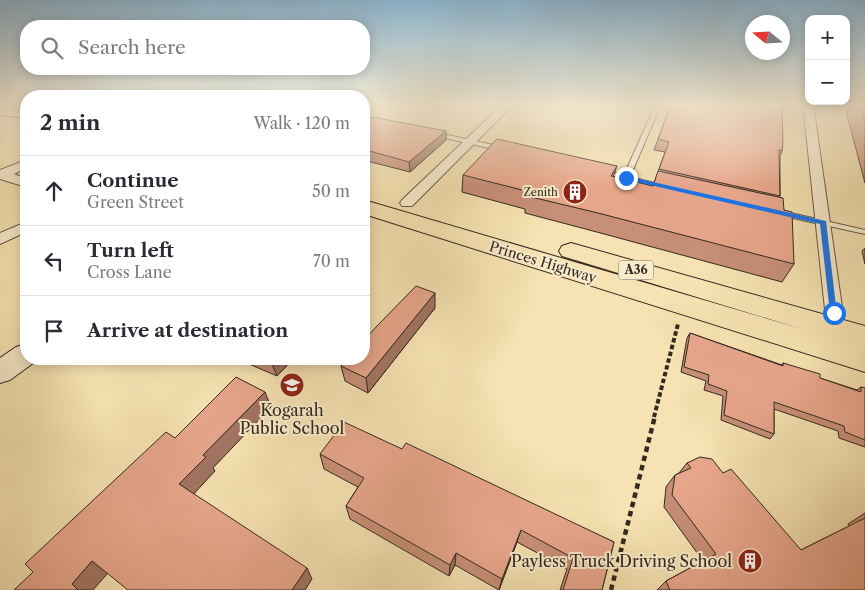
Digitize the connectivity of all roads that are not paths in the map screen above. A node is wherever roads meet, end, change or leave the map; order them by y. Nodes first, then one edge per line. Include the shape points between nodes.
1 (424, 132) edge
2 (481, 132) edge
3 (647, 132) edge
4 (811, 132) edge
5 (470, 142) junction
6 (506, 151) edge
7 (20, 167) edge
8 (598, 172) edge
9 (2, 175) edge
10 (626, 178) junction
11 (20, 181) edge
12 (673, 188) edge
13 (370, 192) edge
14 (407, 203) junction
15 (370, 209) edge
16 (776, 212) edge
17 (823, 223) junction
18 (20, 229) edge
19 (865, 232) edge
20 (0, 239) edge
21 (836, 328) junction
22 (865, 337) edge
23 (20, 358) edge
24 (865, 360) edge
25 (0, 372) edge

1 - 5 lane
2 - 5 street
3 - 10 lane
4 - 17 street
5 - 6 lane
5 - 14 street
7 - 9 street
8 - 10 lane
9 - 11 street
10 - 12 lane
13 - 14 highway, Princes Highway / A36
14 - 21 highway, Princes Highway / A36
15 - 24 highway, Princes Highway / A36
16 - 17 lane
17 - 19 lane
17 - 21 street
18 - 20 street
21 - 22 highway, Princes Highway / A36
23 - 25 main road

